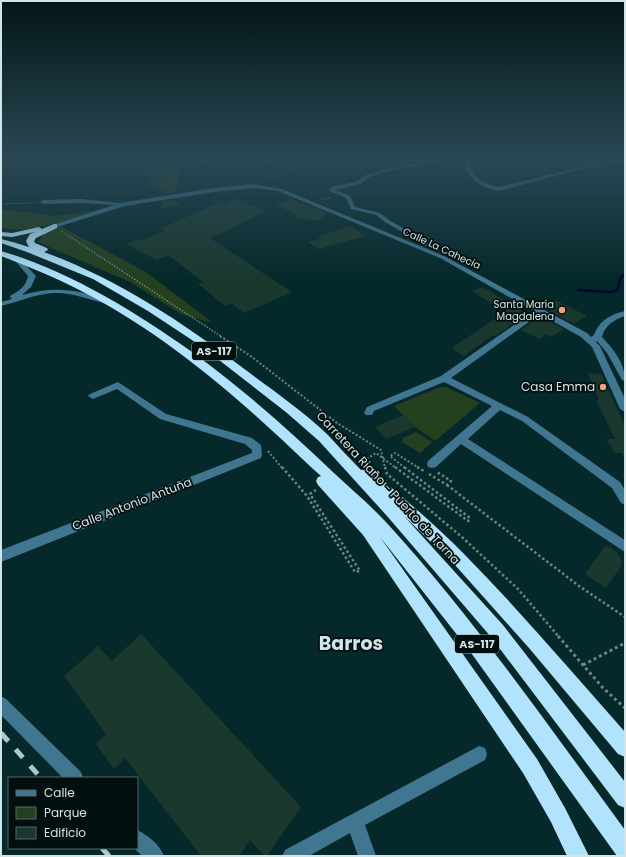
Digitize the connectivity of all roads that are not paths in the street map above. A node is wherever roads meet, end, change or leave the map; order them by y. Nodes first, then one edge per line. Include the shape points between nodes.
1 (156, 199) edge
2 (302, 199) edge
3 (349, 199) edge
4 (43, 202) road end
5 (124, 204) junction
6 (54, 226) junction
7 (1, 234) edge
8 (1, 241) edge
9 (1, 252) edge
10 (15, 257) junction
11 (442, 257) junction
12 (96, 277) junction
13 (110, 302) junction
14 (1, 303) edge
15 (539, 311) junction
16 (625, 313) edge
17 (595, 339) junction
18 (444, 378) junction
19 (625, 378) edge
20 (92, 396) dead end
21 (499, 406) junction
22 (625, 409) edge
23 (369, 413) dead end
24 (323, 438) junction
25 (461, 439) junction
26 (309, 457) junction
27 (433, 467) road end
28 (625, 500) edge
29 (625, 547) edge
30 (1, 556) edge
31 (1, 704) edge
32 (625, 747) edge
33 (479, 754) dead end
34 (74, 777) edge
35 (625, 798) edge
36 (355, 821) junction
37 (138, 840) edge
38 (625, 848) edge
39 (155, 856) edge
40 (291, 856) edge
41 (367, 856) edge
42 (578, 856) edge

1 - 5 street, Calle La Cahecia
2 - 11 street, Calle La Cahecia
3 - 11 street via 354,208 378,214 422,240 442,254
4 - 5 street
5 - 6 street, Calle La Cahecia
6 - 7 highway via 26,233
6 - 12 highway via 33,236 30,241 32,245 83,266
8 - 12 highway, Carretera Riaño - Puerto de Tarna / AS-117
9 - 10 highway, AS-117
10 - 13 highway, AS-117
10 - 14 street via 32,276 31,282 20,293
11 - 15 street, Calle La Cahecia
12 - 24 highway, Carretera Riaño - Puerto de Tarna / AS-117 via 151,308 205,344 292,410
13 - 14 street via 65,291 53,291
13 - 26 highway, AS-117 via 192,355 276,425
15 - 17 street, Calle La Cahecia
15 - 18 street
16 - 17 street via 606,322
17 - 19 street via 611,352
17 - 22 street
18 - 21 street
18 - 23 street via 370,409
20 - 30 street, Calle Antonio Antuña via 118,385 163,417 248,441 257,448 257,455
21 - 25 street
21 - 28 street via 525,419 616,485
24 - 32 highway via 402,505 460,560
24 - 35 highway, Carretera Riaño - Puerto de Tarna / AS-117 via 497,631
25 - 27 street
25 - 29 street
26 - 38 highway, AS-117 via 378,524 477,645
26 - 42 highway via 317,474 368,531 530,766
31 - 34 street
33 - 36 street
36 - 40 street
36 - 41 street
37 - 39 street

